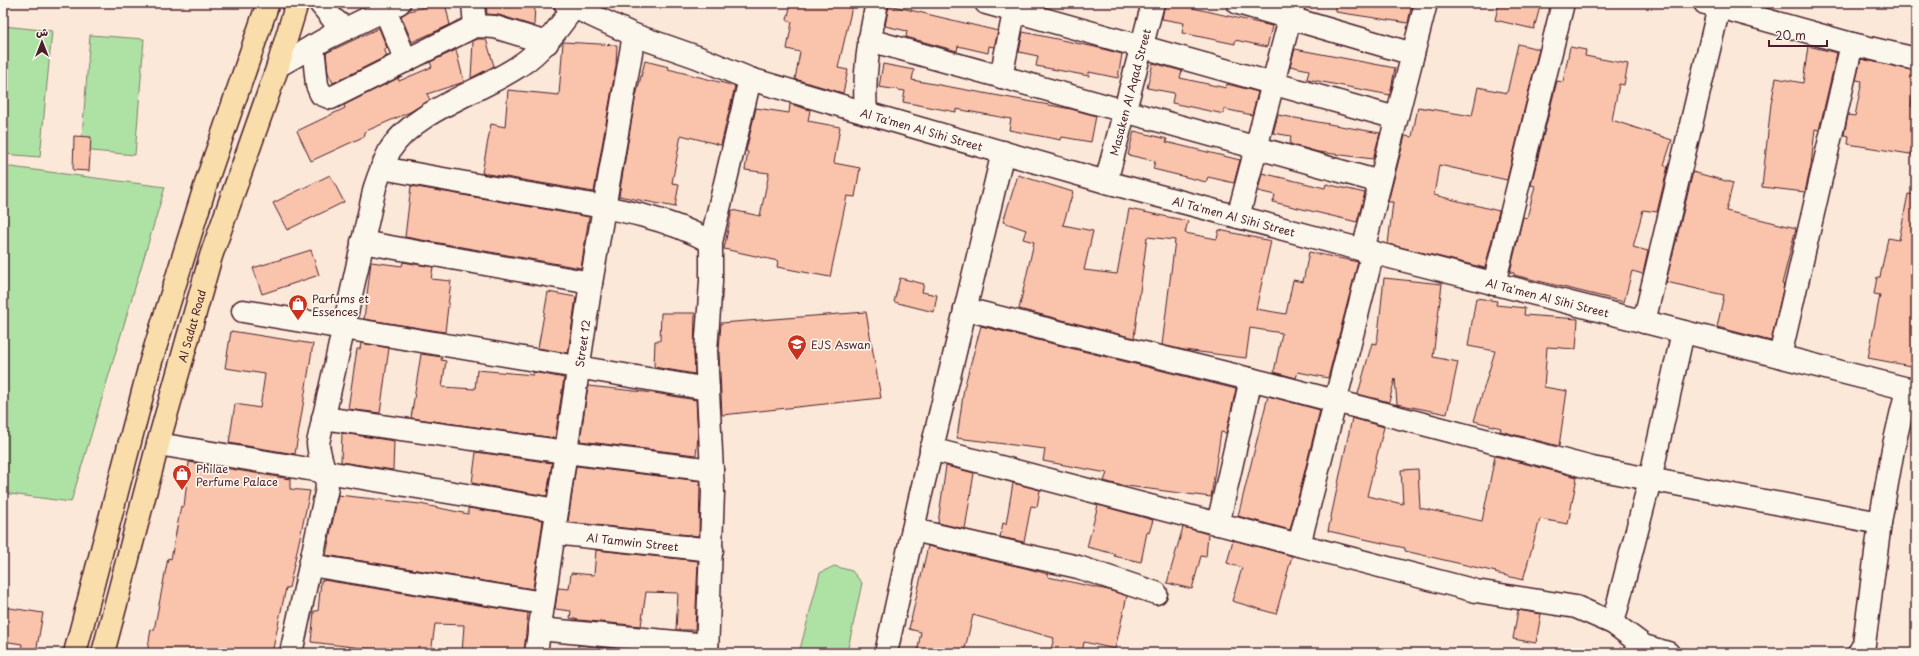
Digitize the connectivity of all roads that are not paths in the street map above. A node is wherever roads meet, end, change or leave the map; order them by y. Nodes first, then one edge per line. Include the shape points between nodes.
1 (268, 3) edge
2 (297, 3) edge
3 (320, 3) edge
4 (473, 3) edge
5 (877, 3) edge
6 (986, 3) edge
7 (1153, 3) edge
8 (1238, 3) edge
9 (1426, 3) edge
10 (1563, 3) edge
11 (569, 5) edge
12 (1715, 5) edge
13 (392, 7) edge
14 (1015, 7) edge
15 (1292, 11) edge
16 (476, 26) junction
17 (346, 29) junction
18 (634, 35) junction
19 (869, 40) junction
20 (547, 43) junction
21 (1852, 44) junction
22 (312, 46) junction
23 (1142, 47) junction
24 (1413, 54) junction
25 (1916, 59) edge
26 (406, 61) junction
27 (278, 66) junction
28 (1001, 77) junction
29 (750, 78) junction
30 (1273, 83) junction
31 (1125, 111) junction
32 (866, 113) junction
33 (1396, 118) junction
34 (1256, 148) junction
35 (1003, 152) junction
36 (382, 168) junction
37 (1106, 182) junction
38 (1380, 182) junction
39 (604, 207) junction
40 (1238, 217) junction
41 (362, 242) junction
42 (711, 242) junction
43 (1368, 251) junction
44 (591, 283) junction
45 (1494, 284) junction
46 (965, 309) junction
47 (243, 311) dead end
48 (1644, 322) junction
49 (343, 328) junction
50 (1683, 332) junction
51 (1780, 356) junction
52 (578, 369) junction
53 (1251, 379) junction
54 (708, 389) junction
55 (1912, 390) edge
56 (1336, 401) junction
57 (324, 418) junction
58 (158, 444) junction
59 (931, 449) junction
60 (566, 452) junction
61 (712, 470) junction
62 (326, 473) junction
63 (1650, 480) junction
64 (557, 510) junction
65 (1880, 523) junction
66 (1218, 524) junction
67 (913, 530) junction
68 (554, 534) junction
69 (1299, 545) junction
70 (712, 550) junction
71 (310, 565) junction
72 (1156, 592) dead end
73 (543, 603) junction
74 (1613, 622) junction
75 (540, 629) junction
76 (707, 649) edge
77 (295, 652) edge
78 (75, 653) edge
79 (103, 653) edge
80 (536, 653) edge
81 (886, 653) edge
82 (1668, 653) edge
83 (1859, 653) edge

1 - 78 main road via 209,174 151,361
2 - 27 main road, Al Sadat Road
3 - 17 street
4 - 16 street
5 - 19 street
6 - 14 street
7 - 23 street, Masaken Al Aqad Street
8 - 15 street
9 - 24 street
10 - 45 street
11 - 18 street, Al Ta'men Al Sihi Street
11 - 20 street
12 - 21 street
12 - 48 street
13 - 17 street
13 - 26 street
14 - 23 street
14 - 28 street
15 - 24 street
15 - 30 street
16 - 20 street via 495,27
16 - 26 street
17 - 22 street
18 - 29 street, Al Ta'men Al Sihi Street
18 - 39 street, Street 12
19 - 28 street
19 - 32 street via 864,76
20 - 36 street via 519,67 433,112 404,133
21 - 25 street
21 - 51 street
22 - 26 street via 317,85 321,94 331,98
22 - 27 street
23 - 30 street
23 - 31 street, Masaken Al Aqad Street
24 - 33 street
27 - 58 main road, Al Sadat Road via 211,256
28 - 31 street
29 - 32 street, Al Ta'men Al Sihi Street
29 - 42 street
30 - 33 street
30 - 34 street
31 - 34 street
31 - 37 street, Masaken Al Aqad Street
32 - 35 street, Al Ta'men Al Sihi Street
33 - 38 street
34 - 38 street
34 - 40 street
35 - 37 street, Al Ta'men Al Sihi Street
35 - 46 street
36 - 39 street
36 - 41 street
37 - 40 street, Al Ta'men Al Sihi Street
38 - 43 street
39 - 42 street via 655,219 692,232
39 - 44 street, Street 12
40 - 43 street, Al Ta'men Al Sihi Street
41 - 44 street
41 - 49 street
42 - 54 street via 706,352
43 - 45 street, Al Ta'men Al Sihi Street
43 - 56 street
44 - 52 street, Street 12
45 - 48 street, Al Ta'men Al Sihi Street
46 - 53 street
46 - 59 street
47 - 49 street
48 - 50 street, Al Ta'men Al Sihi Street
49 - 52 street
49 - 57 street
50 - 51 street, Al Ta'men Al Sihi Street
50 - 63 street
51 - 55 street, Al Ta'men Al Sihi Street
52 - 54 street
52 - 60 street, Street 12
53 - 56 street
53 - 66 street
54 - 61 street
55 - 65 street via 1892,449
56 - 63 street via 1592,468
56 - 69 street
57 - 60 street
57 - 62 street via 318,456
58 - 62 street
58 - 79 main road, Al Sadat Road
59 - 66 street
59 - 67 street
60 - 61 street
60 - 64 street, Street 12
61 - 70 street
62 - 64 street
62 - 71 street via 327,488
63 - 65 street
63 - 74 street
64 - 68 street, Street 12
65 - 83 street via 1864,644
66 - 69 street
67 - 72 street via 1078,567
67 - 81 street
68 - 70 street, Al Tamwin Street
68 - 73 street, Street 12
69 - 74 street via 1476,591 1576,607
70 - 76 street
71 - 73 street
71 - 77 street
73 - 75 street, Street 12
74 - 82 street via 1644,646
75 - 76 street
75 - 80 street, Street 12

